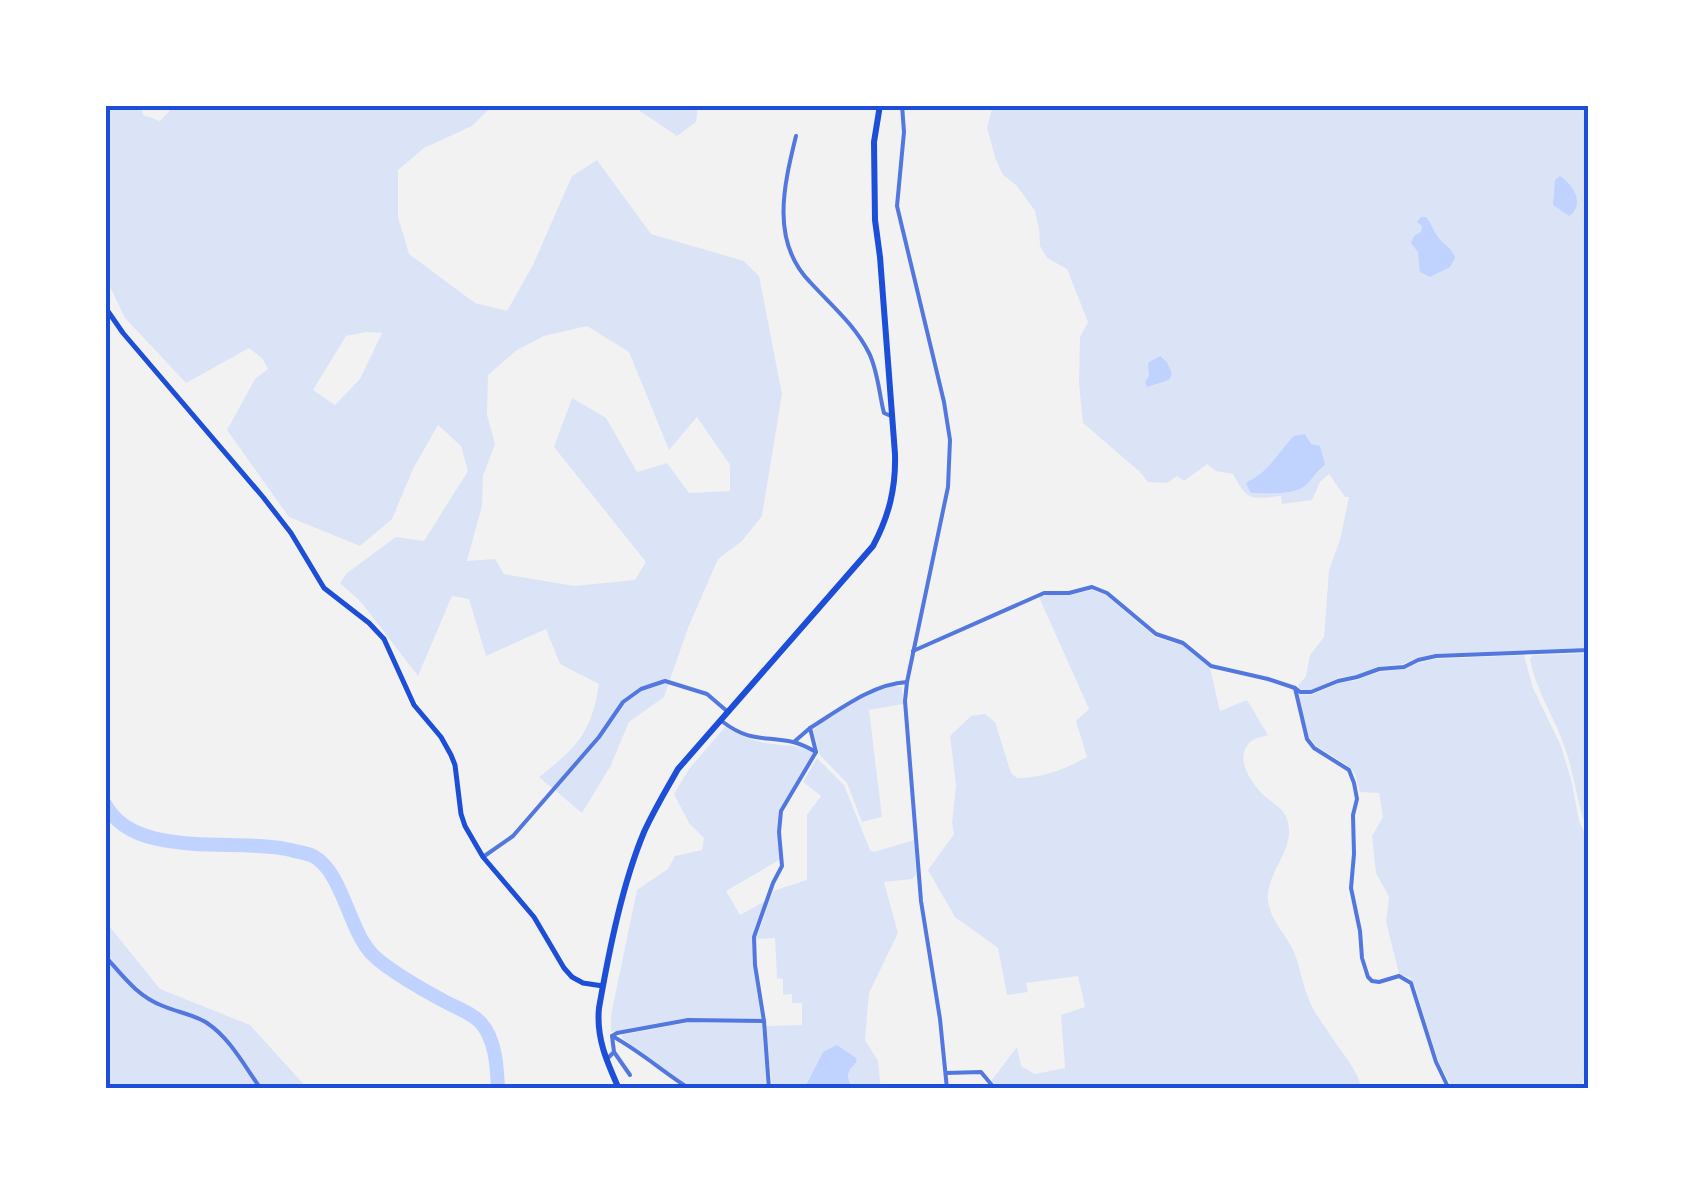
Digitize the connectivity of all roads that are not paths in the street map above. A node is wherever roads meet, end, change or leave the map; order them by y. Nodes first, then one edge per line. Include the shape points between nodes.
1 (880, 105) edge
2 (902, 105) edge
3 (796, 136) dead end
4 (105, 307) edge
5 (890, 416) junction
6 (1589, 650) edge
7 (913, 651) junction
8 (906, 682) junction
9 (1294, 688) junction
10 (728, 712) junction
11 (721, 720) junction
12 (810, 728) junction
13 (794, 742) junction
14 (816, 752) junction
15 (484, 857) junction
16 (105, 956) edge
17 (603, 986) junction
18 (764, 1021) junction
19 (612, 1036) junction
20 (614, 1052) junction
21 (606, 1060) junction
22 (946, 1074) junction
23 (630, 1075) dead end
24 (947, 1088) edge
25 (261, 1089) edge
26 (618, 1089) edge
27 (690, 1089) edge
28 (769, 1089) edge
29 (936, 1089) edge
30 (995, 1089) edge
31 (1449, 1089) edge

1 - 5 main road via 875,220
2 - 7 street via 897,206 950,440 948,487
3 - 5 street via 784,234 803,274 869,353
4 - 15 main road via 284,524 324,588 384,639 414,705 452,755 465,826
5 - 10 main road via 894,487 874,546
6 - 9 street via 1436,656 1311,692
7 - 8 street
7 - 9 street via 1044,593 1092,587 1211,666
8 - 12 street via 861,697
8 - 22 street via 921,901
9 - 31 street via 1307,739 1349,770 1357,794 1351,888 1364,966 1372,981 1399,976 1411,983
10 - 11 main road
10 - 15 street via 707,694 665,681 641,690 623,702 513,836
11 - 13 street via 738,734
11 - 17 main road via 678,769 646,828
12 - 13 street
12 - 14 street
13 - 14 street
14 - 18 street via 781,811 782,866 754,937
15 - 17 main road via 534,916 572,977
16 - 25 street via 142,996 206,1022
17 - 21 main road via 598,1023
18 - 19 street via 688,1020
18 - 28 street
19 - 20 street
19 - 27 street
20 - 21 street
20 - 23 street
21 - 26 main road
22 - 24 street
22 - 30 street via 980,1072
24 - 29 street

